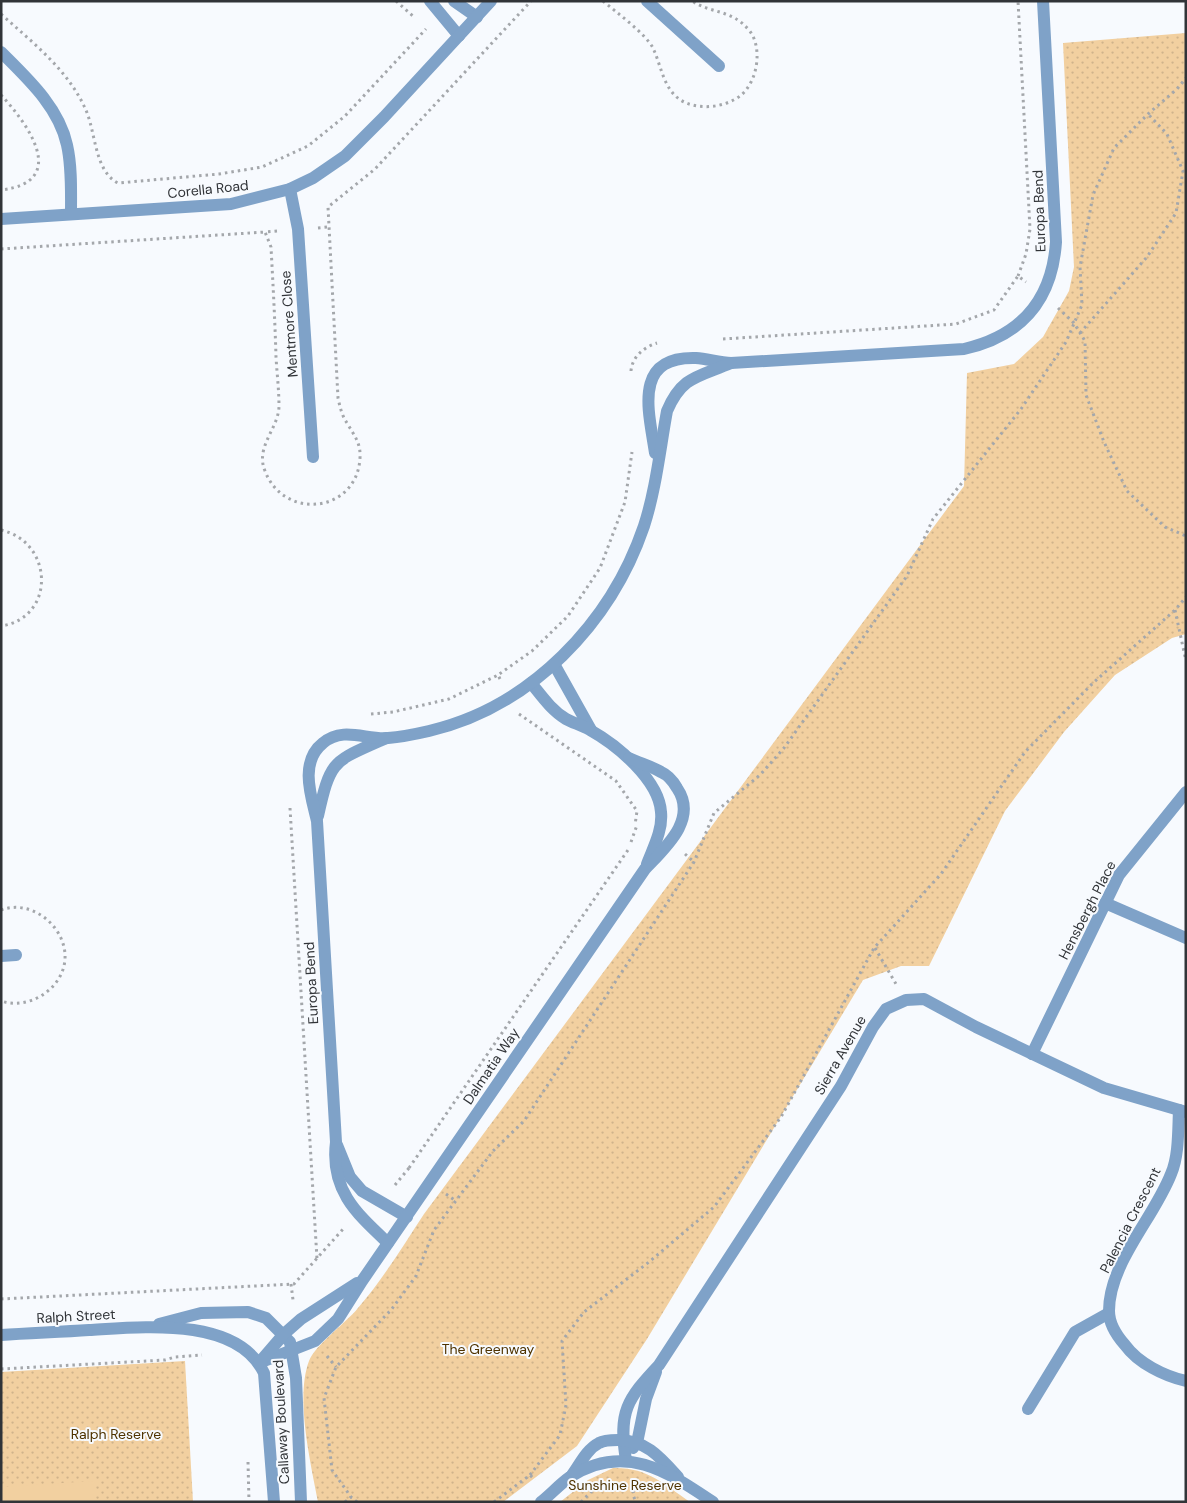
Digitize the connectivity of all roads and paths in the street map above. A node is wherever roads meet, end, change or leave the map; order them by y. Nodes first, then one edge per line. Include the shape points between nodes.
1 (396, 1) edge
2 (430, 1) edge
3 (454, 1) edge
4 (492, 1) edge
5 (531, 1) edge
6 (647, 1) edge
7 (1018, 1) edge
8 (1043, 1) edge
9 (1, 14) edge
10 (477, 17) junction
11 (459, 36) junction
12 (1, 52) edge
13 (718, 66) dead end
14 (1186, 78) edge
15 (1, 95) edge
16 (1148, 114) junction
17 (290, 189) junction
18 (1, 190) edge
19 (71, 214) junction
20 (1, 219) edge
21 (328, 227) dead end
22 (265, 232) dead end
23 (1, 249) edge
24 (1018, 276) junction
25 (1044, 295) junction
26 (1074, 323) junction
27 (1080, 333) junction
28 (713, 340) dead end
29 (666, 343) dead end
30 (731, 364) junction
31 (631, 376) dead end
32 (633, 448) dead end
33 (312, 457) dead end
34 (657, 465) junction
35 (1, 530) edge
36 (1186, 536) edge
37 (1186, 597) edge
38 (1175, 610) junction
39 (1, 626) edge
40 (1186, 661) edge
41 (554, 664) junction
42 (531, 683) junction
43 (509, 697) junction
44 (591, 730) junction
45 (386, 738) junction
46 (629, 758) junction
47 (1186, 792) edge
48 (317, 821) junction
49 (635, 825) junction
50 (660, 829) junction
51 (645, 869) junction
52 (1105, 903) junction
53 (1, 910) edge
54 (1186, 938) edge
55 (874, 948) junction
56 (16, 955) dead end
57 (1, 956) edge
58 (906, 1000) junction
59 (1, 1001) edge
60 (1032, 1054) junction
61 (1183, 1111) edge
62 (336, 1142) junction
63 (409, 1168) junction
64 (429, 1182) junction
65 (375, 1200) junction
66 (358, 1215) junction
67 (407, 1217) junction
68 (388, 1243) junction
69 (362, 1281) junction
70 (1, 1299) edge
71 (1109, 1313) junction
72 (152, 1326) junction
73 (1, 1335) edge
74 (289, 1342) junction
75 (205, 1355) dead end
76 (259, 1363) junction
77 (659, 1365) junction
78 (1, 1369) edge
79 (1186, 1381) edge
80 (1028, 1408) dead end
81 (630, 1441) junction
82 (247, 1457) dead end
83 (626, 1460) junction
84 (530, 1475) junction
85 (570, 1477) junction
86 (627, 1480) dead end
87 (681, 1480) junction
88 (594, 1489) dead end
89 (351, 1497) junction
90 (545, 1498) edge
91 (249, 1502) edge
92 (274, 1502) edge
93 (301, 1502) edge
94 (345, 1502) edge
95 (357, 1502) edge
96 (494, 1502) edge
97 (581, 1502) edge
98 (636, 1502) edge
99 (714, 1502) edge

1 - 9 path via 427,29 346,116 308,146 262,167 127,183 118,183 104,173 85,109 59,67
2 - 11 street
3 - 10 street
4 - 10 street, Corella Road
5 - 21 path via 375,169 328,207
6 - 13 street
7 - 24 path via 1030,229
8 - 25 street, Europa Bend via 1056,242 1055,260
10 - 11 street, Corella Road
11 - 17 street, Corella Road via 346,156
12 - 19 street via 44,98 63,132 70,164
14 - 16 path
15 - 18 path via 29,131 36,146 38,166 30,182
16 - 26 path via 1114,148 1093,195 1080,267 1082,306
16 - 27 path via 1167,134 1182,171 1176,213 1147,257
17 - 19 street, Corella Road via 231,204
17 - 33 street, Mentmore Close via 298,229
19 - 20 street, Corella Road
22 - 23 path
24 - 25 path
24 - 28 path via 994,310 956,324
25 - 30 street, Europa Bend via 1020,323 1006,333 964,349
26 - 27 path
26 - 89 path via 1066,342 1020,409 933,519 907,576 784,748 760,775 714,813 694,862 524,1121 493,1152 434,1230 416,1276 391,1310 336,1368 324,1398 326,1427 332,1470
27 - 36 path via 1085,341 1086,395 1127,491 1164,527
29 - 31 path via 648,346 636,356
30 - 34 street, Europa Bend via 696,375 674,395 666,411
30 - 34 street, Europa Bend via 695,358 674,361 661,366 652,376 648,404
32 - 43 path via 625,502 600,568 568,616 532,651 498,675
34 - 41 street, Europa Bend via 645,524 620,581 585,633
35 - 39 path via 28,544 39,560 43,577 39,598 29,615 11,625
37 - 38 path
38 - 40 path
38 - 55 path via 1094,683 1025,752 941,874
41 - 42 street, Europa Bend
41 - 44 street, Dalmatia Way
42 - 43 street, Europa Bend
42 - 44 street, Dalmatia Way via 553,709
43 - 45 street, Europa Bend via 462,720 426,732
43 - 49 path via 514,711 616,781 637,811
44 - 46 street, Dalmatia Way
45 - 48 street, Europa Bend via 343,757 333,768 326,782
45 - 48 street, Europa Bend via 343,734 324,742 313,754 309,784
46 - 50 street, Dalmatia Way via 659,800
46 - 51 street, Dalmatia Way via 662,772 672,780 682,794 685,809 672,840
47 - 52 street, Hensbergh Place via 1119,875
48 - 62 street, Europa Bend
49 - 50 path
49 - 63 path via 630,847
50 - 51 street, Dalmatia Way
51 - 64 street, Dalmatia Way
52 - 54 street
52 - 60 street, Hensbergh Place
53 - 59 path via 27,908 44,916 60,935 65,954 61,975 46,994 26,1003
55 - 58 path
55 - 84 path via 781,1117 714,1207 584,1312 562,1341 566,1405 560,1434
56 - 57 street
58 - 60 street via 924,999
58 - 77 street, Sierra Avenue via 886,1009 873,1027 841,1086
60 - 61 street via 1104,1088
61 - 71 street, Palencia Crescent via 1173,1172 1116,1276
62 - 65 street, Europa Bend via 350,1177
62 - 66 street, Europa Bend via 337,1180
63 - 64 path
63 - 65 path via 396,1184
64 - 67 street, Dalmatia Way
65 - 67 street, Europa Bend
66 - 68 street, Europa Bend
66 - 70 path via 294,1284
67 - 68 street, Dalmatia Way
68 - 69 street, Dalmatia Way
69 - 74 street, Dalmatia Way via 301,1319
69 - 74 street, Dalmatia Way via 338,1319 315,1340
71 - 79 street via 1116,1334 1134,1358
71 - 80 street via 1074,1332
72 - 73 street, Ralph Street
72 - 74 street, Ralph Street via 201,1313 248,1312 266,1318
72 - 76 street, Ralph Street via 222,1337 236,1343
74 - 76 street, Dalmatia Way
74 - 76 street, Dalmatia Way
74 - 93 street, Callaway Boulevard via 296,1378
75 - 78 path
76 - 92 street, Callaway Boulevard via 266,1384
77 - 81 street, Sierra Avenue
77 - 81 street, Sierra Avenue via 631,1398 624,1415
81 - 83 street, Sierra Avenue
81 - 85 street via 600,1442
81 - 87 street via 653,1450
82 - 91 path
83 - 85 street via 600,1463
83 - 87 street
84 - 90 path
84 - 96 path
85 - 90 street
86 - 98 path via 636,1479 633,1489
87 - 99 street
88 - 97 path
89 - 94 path
89 - 95 path

